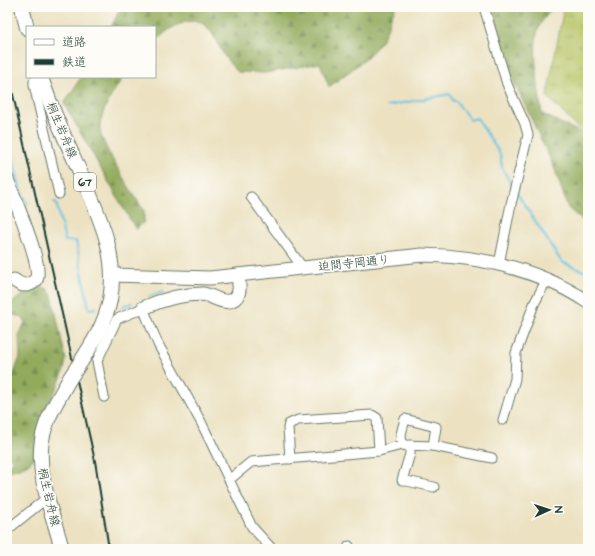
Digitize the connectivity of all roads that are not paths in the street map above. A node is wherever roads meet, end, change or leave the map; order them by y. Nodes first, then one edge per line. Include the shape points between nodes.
1 (22, 7) edge
2 (484, 7) edge
3 (27, 26) edge
4 (39, 78) edge
5 (41, 78) edge
6 (7, 179) edge
7 (59, 194) dead end
8 (251, 197) dead end
9 (499, 264) junction
10 (303, 268) junction
11 (112, 275) junction
12 (238, 275) junction
13 (546, 279) junction
14 (14, 280) dead end
15 (588, 302) edge
16 (143, 308) junction
17 (104, 397) dead end
18 (503, 420) dead end
19 (406, 445) junction
20 (433, 446) junction
21 (379, 451) junction
22 (492, 458) dead end
23 (290, 459) junction
24 (230, 479) junction
25 (434, 487) dead end
26 (48, 497) junction
27 (7, 530) edge
28 (62, 549) edge
29 (272, 549) edge

1 - 3 main road
2 - 9 street via 507,84 528,135
4 - 7 street via 34,81 34,86
5 - 11 main road, 桐生岩舟線 / 67 via 106,235
6 - 14 street via 30,240 38,273 36,280 28,285 19,284
8 - 10 street
9 - 10 street, 迫間寺岡通り via 465,257 422,255
9 - 13 street, 迫間寺岡通り
10 - 12 street, 迫間寺岡通り
11 - 12 street, 迫間寺岡通り via 176,278
11 - 26 main road, 桐生岩舟線 / 67, bridge via 107,312 98,335 50,414 42,440 42,467
12 - 16 street via 239,290 231,301 204,294 181,295
13 - 15 street, 迫間寺岡通り
13 - 18 street via 516,353 515,379
16 - 17 street via 117,319 97,361
16 - 24 street via 158,344
19 - 20 street
19 - 20 street via 401,434 405,418 436,427
19 - 21 street
19 - 25 street via 410,454 402,480
20 - 22 street
21 - 23 street
21 - 23 street via 377,418 372,415 298,420 289,424 288,428
23 - 24 street via 251,462
24 - 29 street via 252,527
26 - 27 street
26 - 28 main road, 桐生岩舟線 / 67

